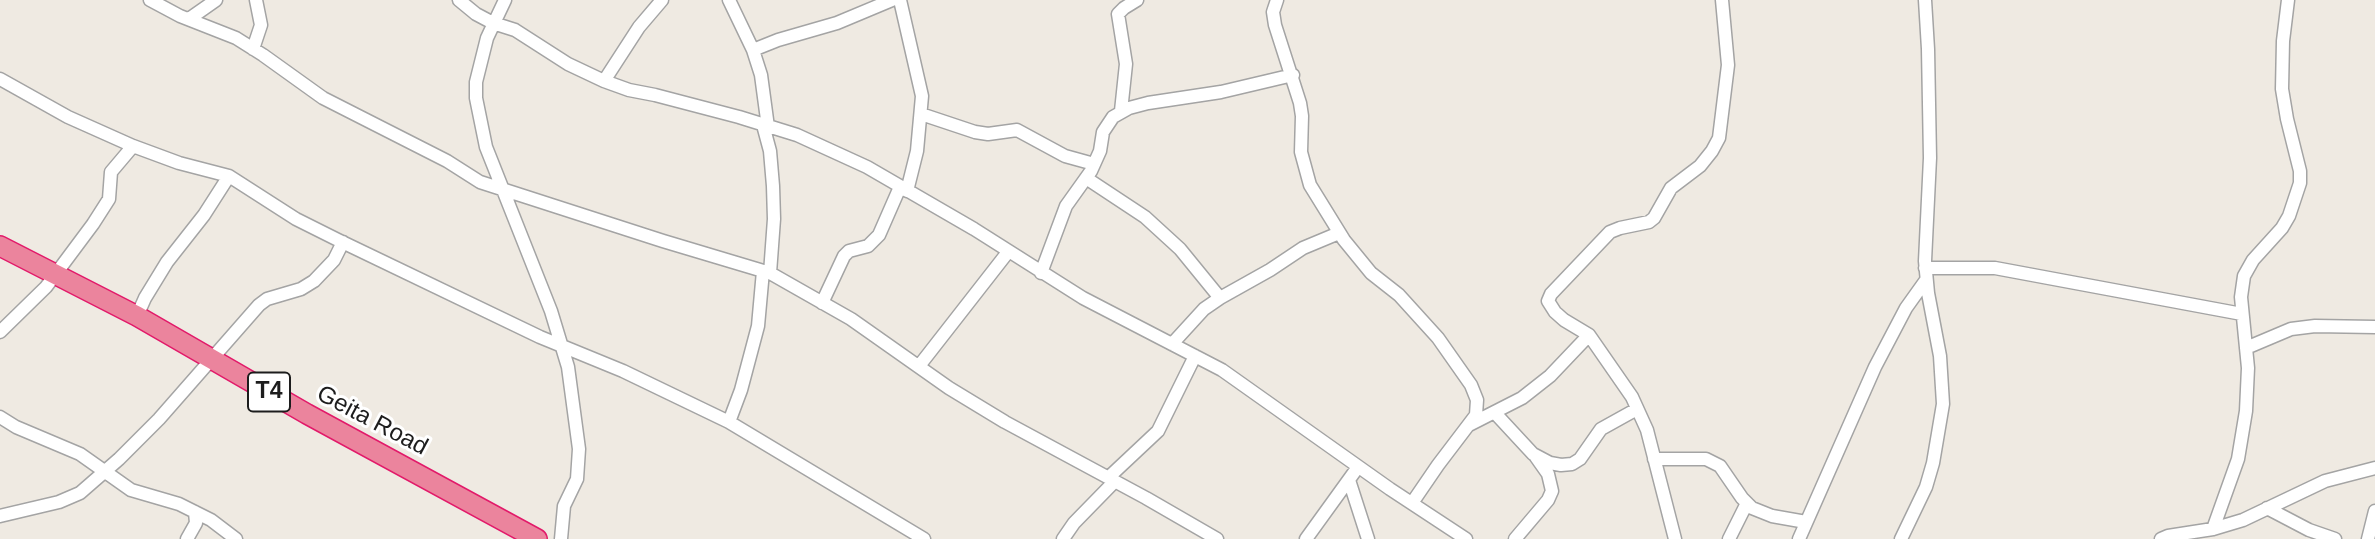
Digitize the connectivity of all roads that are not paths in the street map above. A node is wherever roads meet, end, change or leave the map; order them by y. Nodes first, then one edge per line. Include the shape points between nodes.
1 (150, 0) edge
2 (216, 0) edge
3 (256, 0) edge
4 (459, 0) edge
5 (505, 0) edge
6 (662, 0) edge
7 (729, 0) edge
8 (892, 0) edge
9 (900, 0) edge
10 (1138, 0) edge
11 (1722, 0) edge
12 (1925, 0) edge
13 (2288, 0) edge
14 (1275, 1) edge
15 (188, 19) junction
16 (493, 23) junction
17 (253, 49) junction
18 (753, 50) junction
19 (1293, 75) junction
20 (0, 79) edge
21 (604, 82) junction
22 (1122, 111) junction
23 (921, 114) junction
24 (766, 126) junction
25 (133, 146) junction
26 (1094, 164) junction
27 (229, 176) junction
28 (1086, 178) junction
29 (904, 189) junction
30 (506, 191) junction
31 (1339, 233) junction
32 (343, 242) junction
33 (0, 246) edge
34 (1008, 252) junction
35 (767, 272) junction
36 (1041, 273) junction
37 (56, 274) junction
38 (1926, 274) junction
39 (1220, 298) junction
40 (822, 303) junction
41 (2242, 314) junction
42 (137, 316) junction
43 (2375, 327) edge
44 (0, 332) edge
45 (1589, 335) junction
46 (561, 344) junction
47 (1172, 344) junction
48 (2246, 348) junction
49 (1195, 356) junction
50 (213, 360) junction
51 (919, 366) junction
52 (1637, 409) junction
53 (1495, 413) junction
54 (0, 417) edge
55 (729, 422) junction
56 (1466, 427) junction
57 (1533, 454) junction
58 (1654, 459) junction
59 (1358, 467) junction
60 (2375, 468) edge
61 (106, 471) junction
62 (1112, 479) junction
63 (1349, 480) junction
64 (1412, 503) junction
65 (1747, 503) junction
66 (2267, 508) junction
67 (2375, 511) edge
68 (195, 512) junction
69 (0, 516) edge
70 (1806, 522) junction
71 (2214, 532) edge
72 (187, 539) edge
73 (236, 539) edge
74 (537, 539) edge
75 (561, 539) edge
76 (924, 539) edge
77 (1063, 539) edge
78 (1217, 539) edge
79 (1306, 539) edge
80 (1368, 539) edge
81 (1466, 539) edge
82 (1515, 539) edge
83 (1675, 539) edge
84 (1729, 539) edge
85 (1799, 539) edge
86 (1901, 539) edge
87 (2161, 539) edge
88 (2335, 539) edge
89 (2368, 539) edge

1 - 15 street
2 - 15 street
3 - 17 street via 261,24
4 - 16 street
5 - 16 street
6 - 21 street
7 - 18 street
8 - 18 street
9 - 23 street via 922,96
10 - 22 street via 1118,14 1126,64
11 - 45 street via 1728,65 1719,138 1712,151 1671,188 1654,218 1610,232 1548,301 1564,320
12 - 38 street via 1930,158
13 - 41 street via 2282,89 2300,183 2283,228 2244,276
14 - 19 street via 1275,25
15 - 17 street
16 - 21 street via 516,30
16 - 30 street via 476,98 486,147
17 - 30 street via 323,99
18 - 24 street via 761,75
19 - 22 street
19 - 31 street via 1302,116 1304,170
20 - 25 street
21 - 24 street
22 - 26 street via 1107,124
23 - 26 street via 975,132 1017,130 1065,156
23 - 29 street via 917,151
24 - 29 street via 827,148
24 - 35 street via 774,219
25 - 27 street
25 - 37 street via 111,172 109,200
26 - 28 street
27 - 32 street via 296,219
27 - 42 street via 167,261
28 - 36 street via 1066,206
28 - 39 street via 1145,217
29 - 34 street
29 - 40 street via 879,235 868,246 844,256
30 - 35 street
30 - 46 street
31 - 39 street via 1303,248
31 - 56 street via 1371,273 1399,295 1438,338 1472,385 1478,408
32 - 46 street
32 - 50 street via 334,260 314,281 259,305
33 - 37 highway, Geita Road / T4
34 - 36 street
34 - 51 street
35 - 40 street
35 - 55 street via 758,326
36 - 47 street
37 - 42 highway, Geita Road / T4
37 - 44 street
38 - 41 street via 1995,268
38 - 70 street via 1875,367
38 - 86 street via 1943,404 1926,487
39 - 47 street
40 - 51 street
41 - 48 street
42 - 50 highway, Geita Road / T4
43 - 48 street via 2291,329
45 - 52 street
45 - 53 street via 1550,376
46 - 55 street
46 - 75 street via 579,449 577,480 565,506
47 - 49 street
48 - 71 street via 2246,411 2238,459
49 - 59 street via 1222,370
49 - 62 street via 1158,431
50 - 61 street
50 - 74 highway, Geita Road / T4
51 - 62 street via 1005,422
52 - 57 street via 1601,429 1572,464 1550,463
52 - 58 street
53 - 56 street
53 - 57 street
54 - 61 street via 65,446
55 - 76 street
56 - 64 street
57 - 82 street via 1548,474 1552,491
58 - 65 street via 1706,459 1720,466
58 - 83 street
59 - 63 street
59 - 64 street
60 - 66 street via 2325,481
61 - 68 street via 131,490
61 - 69 street via 80,493 59,502
62 - 77 street
62 - 78 street
63 - 79 street
63 - 80 street
64 - 81 street
65 - 70 street via 1772,516
65 - 84 street
66 - 71 street
66 - 88 street
67 - 89 street
68 - 72 street via 196,523
68 - 73 street
70 - 85 street
71 - 87 street

